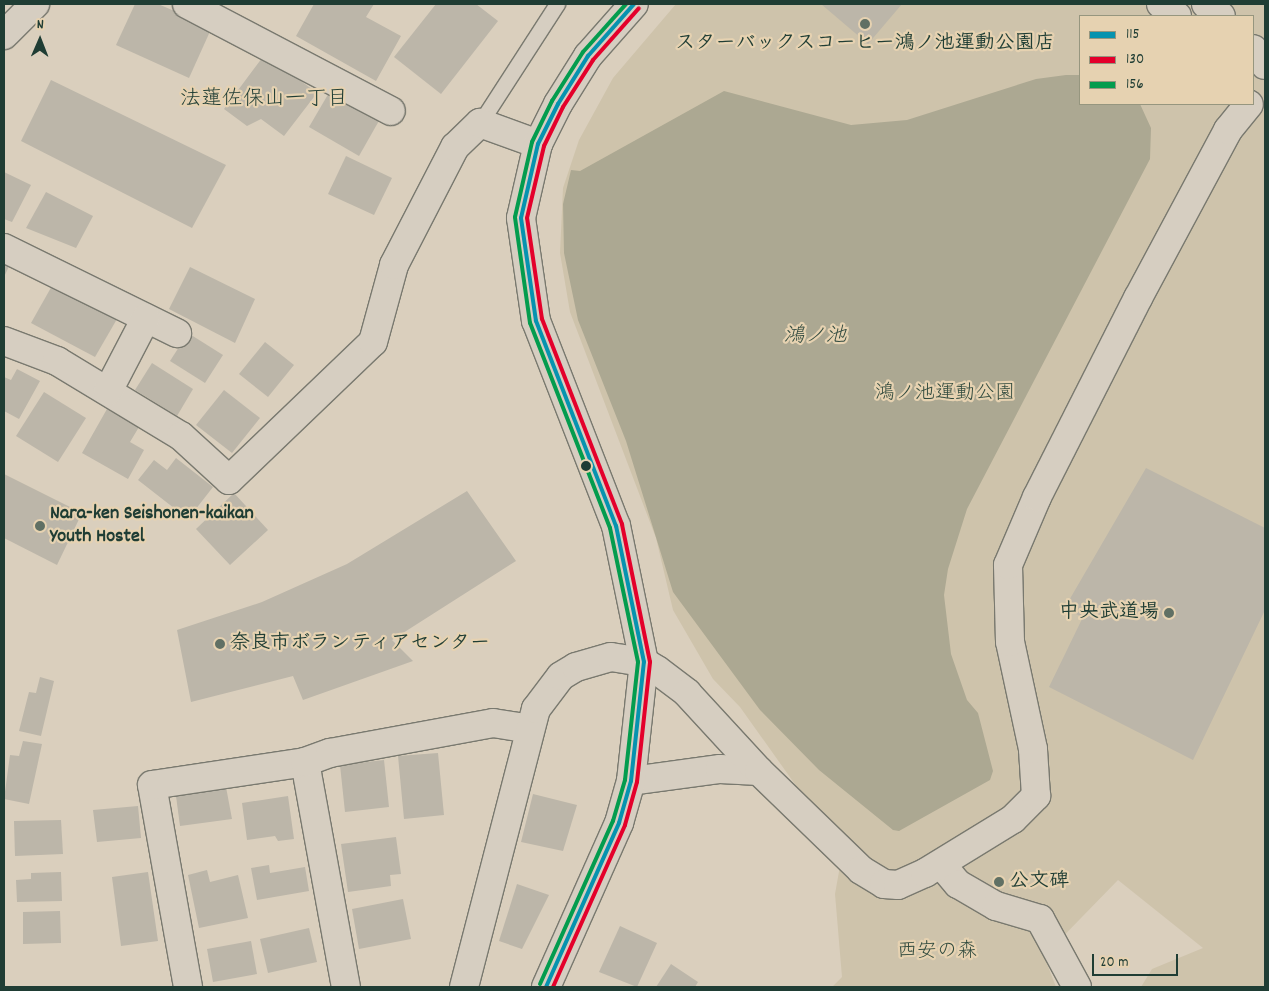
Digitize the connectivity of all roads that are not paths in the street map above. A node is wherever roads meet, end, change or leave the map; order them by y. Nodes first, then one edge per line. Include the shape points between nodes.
1 (35, 4) edge
2 (187, 4) edge
3 (557, 4) edge
4 (634, 4) edge
5 (1161, 4) edge
6 (1206, 4) edge
7 (1176, 15) edge
8 (1220, 15) edge
9 (4, 36) edge
10 (1254, 50) edge
11 (1265, 64) edge
12 (1265, 86) edge
13 (1254, 99) edge
14 (1248, 105) edge
15 (391, 111) dead end
16 (480, 123) junction
17 (538, 144) junction
18 (4, 248) edge
19 (146, 318) junction
20 (177, 333) dead end
21 (4, 341) edge
22 (108, 390) junction
23 (644, 662) junction
24 (529, 729) junction
25 (305, 762) junction
26 (759, 771) junction
27 (631, 781) junction
28 (941, 864) junction
29 (188, 987) edge
30 (346, 987) edge
31 (464, 987) edge
32 (546, 987) edge
33 (1077, 987) edge

1 - 9 street
2 - 15 street
3 - 16 lane
4 - 17 street via 588,56
5 - 7 street
6 - 8 street
10 - 11 street
12 - 13 street
14 - 28 street via 1228,130 1138,298 1037,497 1008,565 1010,642 1033,749 1036,796 1013,819
16 - 17 street
16 - 22 street via 455,147 434,180 394,265 373,342 229,480 182,436
17 - 23 street via 521,218 536,321 616,526
18 - 19 street
19 - 20 street
19 - 22 street
21 - 22 street via 57,360
23 - 24 street via 611,657 561,676 536,709
23 - 26 street via 687,692
23 - 27 street
24 - 25 street via 493,724 330,753
24 - 31 street
25 - 29 street via 152,785
25 - 30 street
26 - 27 street via 720,769
26 - 28 street via 871,879 898,885
27 - 32 street via 620,823
28 - 33 street via 958,884 996,906 1040,920

